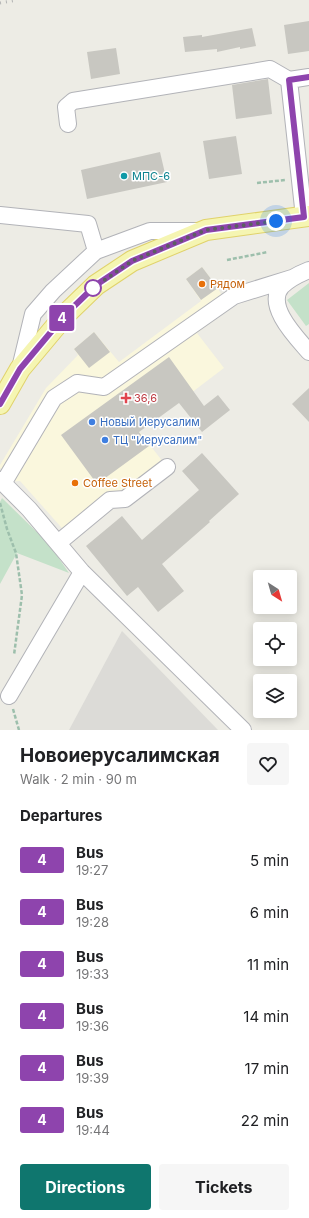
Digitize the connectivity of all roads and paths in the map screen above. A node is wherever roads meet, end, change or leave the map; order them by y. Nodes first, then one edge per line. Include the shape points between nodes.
1 (309, 77) edge
2 (289, 80) junction
3 (68, 124) dead end
4 (275, 181) dead end
5 (258, 183) dead end
6 (0, 215) edge
7 (306, 216) edge
8 (206, 230) junction
9 (96, 251) junction
10 (268, 252) dead end
11 (227, 260) dead end
12 (309, 270) edge
13 (292, 278) junction
14 (309, 352) edge
15 (20, 369) junction
16 (0, 404) edge
17 (167, 467) dead end
18 (2, 481) edge
19 (0, 503) edge
20 (58, 543) junction
21 (82, 572) junction
22 (14, 657) dead end
23 (9, 696) joint
24 (19, 730) edge
25 (243, 730) edge

1 - 2 street
2 - 3 street via 270,68 73,101 66,107
2 - 7 street
4 - 5 path
6 - 9 street via 88,224
7 - 8 main road
8 - 9 street via 150,231
8 - 15 main road via 132,261 96,285 66,314
9 - 15 street via 53,291 33,314
10 - 11 path
12 - 13 street
13 - 14 street via 281,287 277,307 283,319
13 - 18 street via 234,296 104,387 77,382 54,398
15 - 16 main road
17 - 20 street via 125,499 110,500
18 - 20 street
19 - 22 path via 16,553 22,595
20 - 21 street
21 - 23 street
21 - 25 street
23 - 24 path

